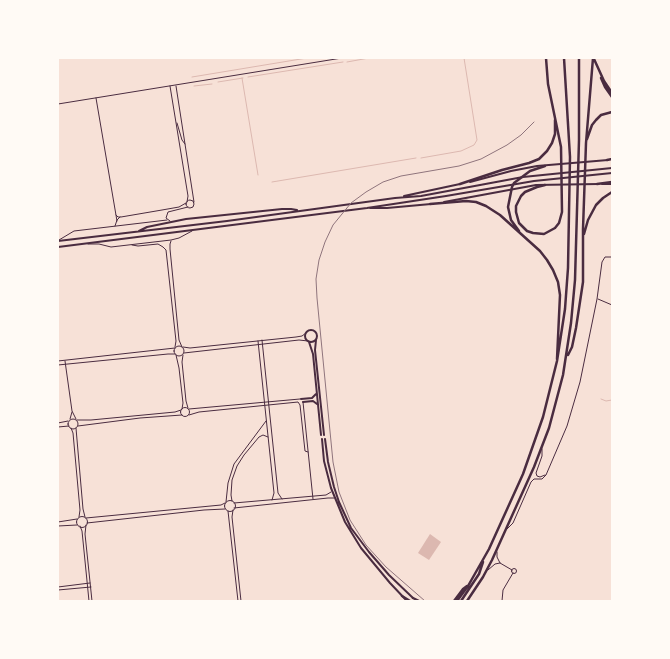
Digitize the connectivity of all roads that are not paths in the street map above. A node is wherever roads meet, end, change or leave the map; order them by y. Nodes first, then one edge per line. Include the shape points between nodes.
1 (342, 58) edge
2 (546, 58) edge
3 (564, 58) edge
4 (579, 58) edge
5 (593, 58) edge
6 (599, 72) junction
7 (175, 85) junction
8 (170, 86) junction
9 (612, 93) edge
10 (612, 97) edge
11 (96, 98) junction
12 (58, 104) edge
13 (179, 106) junction
14 (174, 107) junction
15 (554, 111) junction
16 (612, 112) edge
17 (176, 123) junction
18 (586, 143) junction
19 (185, 144) junction
20 (607, 160) joint
21 (612, 160) edge
22 (545, 166) junction
23 (612, 168) edge
24 (612, 173) edge
25 (612, 183) edge
26 (460, 184) junction
27 (597, 184) joint
28 (545, 185) junction
29 (612, 192) edge
30 (395, 198) junction
31 (187, 202) junction
32 (194, 202) junction
33 (430, 204) junction
34 (188, 207) junction
35 (367, 208) junction
36 (298, 211) junction
37 (115, 214) junction
38 (121, 217) junction
39 (167, 220) junction
40 (117, 221) junction
41 (172, 222) junction
42 (115, 227) junction
43 (194, 229) junction
44 (139, 231) junction
45 (524, 237) junction
46 (583, 239) junction
47 (173, 240) junction
48 (58, 241) edge
49 (84, 243) junction
50 (132, 245) junction
51 (58, 246) edge
52 (170, 253) junction
53 (166, 254) junction
54 (612, 256) edge
55 (168, 262) junction
56 (171, 262) junction
57 (172, 273) junction
58 (169, 274) junction
59 (173, 280) junction
60 (170, 281) junction
61 (597, 299) junction
62 (612, 305) edge
63 (306, 333) junction
64 (293, 338) junction
65 (262, 340) junction
66 (293, 340) junction
67 (316, 340) junction
68 (258, 341) junction
69 (308, 341) junction
70 (259, 344) junction
71 (262, 344) junction
72 (182, 347) junction
73 (175, 348) junction
74 (183, 354) junction
75 (176, 355) junction
76 (101, 356) junction
77 (566, 357) junction
78 (65, 360) junction
79 (101, 360) junction
80 (58, 361) edge
81 (557, 362) junction
82 (66, 364) junction
83 (58, 365) edge
84 (317, 393) junction
85 (301, 399) junction
86 (280, 400) junction
87 (268, 401) junction
88 (265, 402) junction
89 (303, 402) junction
90 (281, 404) junction
91 (318, 404) junction
92 (269, 405) junction
93 (265, 406) junction
94 (182, 409) junction
95 (189, 409) junction
96 (72, 411) junction
97 (182, 415) junction
98 (189, 415) junction
99 (116, 417) junction
100 (108, 418) junction
101 (69, 420) junction
102 (76, 420) junction
103 (116, 421) junction
104 (267, 421) junction
105 (108, 422) junction
106 (58, 423) edge
107 (58, 426) edge
108 (69, 426) junction
109 (78, 426) junction
110 (71, 428) junction
111 (76, 428) junction
112 (269, 437) junction
113 (542, 448) junction
114 (308, 452) junction
115 (546, 475) junction
116 (332, 490) junction
117 (313, 496) junction
118 (334, 498) junction
119 (282, 499) junction
120 (313, 499) junction
121 (272, 500) junction
122 (233, 502) junction
123 (226, 503) junction
124 (225, 509) junction
125 (234, 509) junction
126 (228, 511) junction
127 (83, 512) junction
128 (80, 513) junction
129 (78, 518) junction
130 (86, 518) junction
131 (58, 522) edge
132 (87, 524) junction
133 (78, 525) junction
134 (58, 526) edge
135 (80, 526) junction
136 (506, 531) junction
137 (82, 535) junction
138 (85, 535) junction
139 (497, 551) junction
140 (483, 561) junction
141 (85, 563) junction
142 (88, 563) junction
143 (500, 563) junction
144 (234, 564) junction
145 (237, 564) junction
146 (487, 570) junction
147 (512, 570) junction
148 (513, 573) junction
149 (90, 578) junction
150 (86, 579) junction
151 (90, 583) junction
152 (87, 584) junction
153 (468, 586) junction
154 (58, 587) edge
155 (91, 587) junction
156 (88, 588) junction
157 (58, 590) edge
158 (402, 596) junction
159 (413, 598) joint
160 (89, 601) edge
161 (92, 601) edge
162 (238, 601) edge
163 (241, 601) edge
164 (407, 601) edge
165 (410, 601) edge
166 (418, 601) edge
167 (454, 601) edge
168 (457, 601) edge
169 (462, 601) edge
170 (467, 601) edge
171 (502, 601) edge

1 - 7 street
2 - 15 highway
3 - 81 highway via 570,157 568,263 565,309
4 - 77 highway via 575,280 572,323
5 - 6 highway
5 - 18 highway
6 - 9 highway
6 - 10 highway
7 - 8 street
7 - 13 street
8 - 11 street
8 - 14 street
11 - 12 street
11 - 37 street
13 - 14 street
13 - 19 street
14 - 17 street
15 - 26 highway via 554,139 539,159
15 - 28 highway via 561,147 561,218 550,232 533,233 519,223 516,206 525,192
16 - 18 highway via 601,115 596,120
17 - 19 street
17 - 31 street
18 - 46 highway
19 - 32 street
20 - 21 highway
20 - 22 main road
22 - 26 main road via 511,171
22 - 45 highway via 530,171 512,187 508,207 510,216
23 - 30 main road via 523,177
24 - 35 main road via 522,182
25 - 27 highway
26 - 30 main road
27 - 28 main road
28 - 33 main road via 518,187
29 - 46 highway via 596,205 588,220
30 - 36 main road
31 - 32 street
31 - 34 street
31 - 38 street via 177,208
32 - 34 street via 193,207
33 - 35 main road
33 - 45 highway via 466,201 481,204 496,211
34 - 39 street via 168,212 165,217
35 - 43 main road
36 - 41 main road via 282,209
36 - 44 main road
37 - 38 street
37 - 40 street
38 - 40 street
39 - 41 street
39 - 42 street
40 - 42 street
41 - 44 main road
42 - 48 street via 74,231
43 - 47 street
43 - 49 main road
44 - 48 main road
45 - 81 highway via 547,260 558,282 560,306
46 - 77 highway via 580,305 572,347
47 - 50 street
47 - 52 street via 170,244
49 - 50 street via 111,247
49 - 51 main road
50 - 53 street via 160,245 164,247
52 - 53 street
52 - 56 street
53 - 55 street
54 - 61 street via 604,258 602,262
55 - 56 street
55 - 58 street
56 - 57 street
57 - 58 street
57 - 59 street
58 - 60 street
59 - 60 street
59 - 72 street via 179,340
60 - 73 street
61 - 62 street
61 - 115 street via 572,410
63 - 64 street
63 - 67 main road via 310,330 315,331 318,336
63 - 69 main road
64 - 65 street
64 - 66 street
65 - 68 street
65 - 71 street
66 - 69 street
66 - 71 street
67 - 69 main road
67 - 91 main road via 323,435
68 - 70 street
68 - 72 street
69 - 84 main road via 313,354
70 - 71 street
70 - 74 street
70 - 88 street
71 - 87 street
72 - 73 street
72 - 74 street
73 - 75 street
73 - 76 street
74 - 75 street
74 - 95 street via 186,401
75 - 79 street
75 - 94 street
76 - 78 street
76 - 79 street
77 - 113 highway via 555,408
78 - 80 street
78 - 82 street
79 - 82 street
81 - 140 highway via 534,446
82 - 83 street
82 - 96 street
84 - 85 main road via 312,398
84 - 91 main road
85 - 86 street
85 - 89 street
86 - 87 street
86 - 90 street
87 - 88 street
87 - 92 street
88 - 93 street
88 - 95 street
89 - 91 main road via 313,401
89 - 114 street
90 - 92 street
90 - 114 street via 299,404 305,451
92 - 93 street
92 - 119 street via 278,492
93 - 98 street
93 - 104 street
94 - 95 street
94 - 97 street
94 - 99 street via 176,412
95 - 98 street
96 - 101 street
96 - 102 street
97 - 98 street
97 - 103 street
99 - 100 street
99 - 103 street
100 - 102 street
100 - 105 street
101 - 102 street
101 - 106 street
101 - 108 street
102 - 109 street
103 - 105 street
104 - 112 street
104 - 123 street via 234,464 228,483
105 - 109 street
107 - 108 street
108 - 110 street
109 - 111 street
110 - 111 street
110 - 128 street
111 - 127 street
112 - 121 street via 274,494
112 - 122 street via 259,437 237,466 232,480
113 - 115 street via 536,473 540,477
113 - 136 highway
114 - 117 street
115 - 136 street via 531,482 513,523
116 - 117 street via 328,495
116 - 118 main road
116 - 159 main road via 324,461 323,439 334,487 350,526 389,575
117 - 119 street
117 - 120 street
118 - 120 street
118 - 158 main road via 355,540
119 - 121 street
120 - 125 street
121 - 122 street
122 - 123 street
122 - 125 street
123 - 124 street
123 - 130 street
124 - 126 street
124 - 132 street
125 - 126 street
125 - 145 street via 232,517
126 - 144 street
127 - 128 street
127 - 130 street
128 - 129 street
129 - 130 street
129 - 131 street
129 - 133 street
130 - 132 street
132 - 135 street
132 - 138 street
133 - 134 street
133 - 135 street
135 - 137 street
136 - 139 highway
137 - 138 street
137 - 141 street
138 - 142 street
139 - 143 street
139 - 146 highway
140 - 153 highway
140 - 169 highway via 480,574
141 - 142 street
141 - 150 street
142 - 149 street
143 - 146 street
143 - 147 street
144 - 145 street
144 - 162 street
145 - 163 street
146 - 170 highway
147 - 148 street
147 - 148 street via 517,570
148 - 171 street via 503,590
149 - 150 street
149 - 151 street
150 - 152 street
151 - 152 street
151 - 155 street
152 - 154 street
152 - 156 street
153 - 167 highway
153 - 168 highway
154 - 157 street
155 - 156 street
155 - 161 street
156 - 157 street
156 - 160 street
158 - 164 main road
158 - 165 highway
159 - 166 highway

